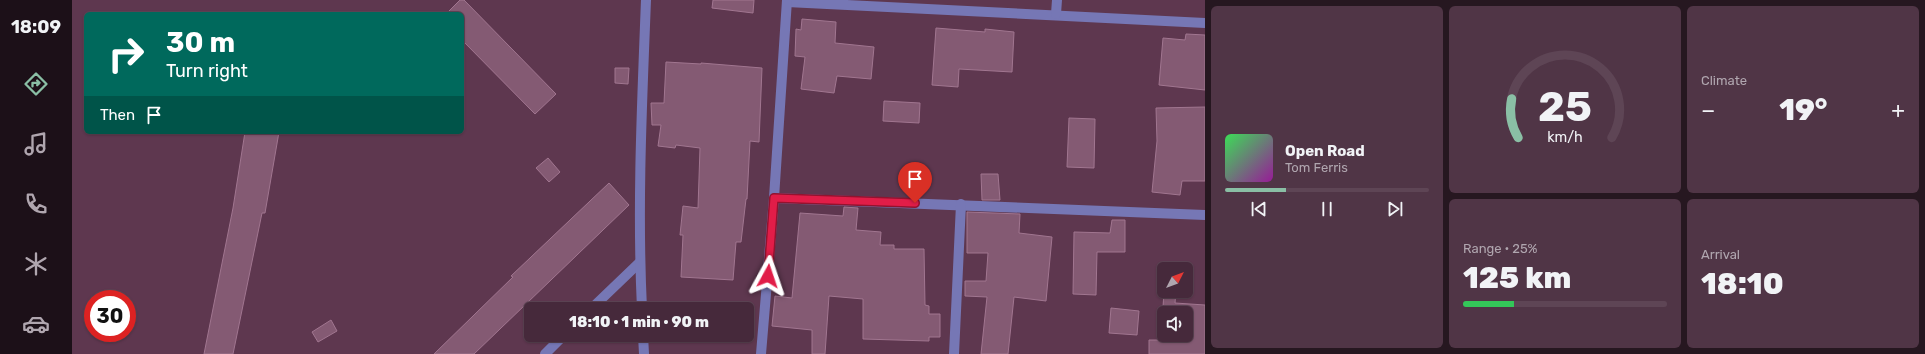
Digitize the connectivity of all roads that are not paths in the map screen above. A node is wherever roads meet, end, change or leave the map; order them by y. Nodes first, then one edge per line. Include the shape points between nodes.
1 (646, 0) edge
2 (1057, 0) edge
3 (787, 1) edge
4 (1056, 14) junction
5 (1205, 23) edge
6 (774, 198) junction
7 (962, 204) junction
8 (1205, 215) edge
9 (640, 262) junction
10 (598, 302) edge
11 (642, 302) edge
12 (557, 342) edge
13 (643, 342) edge
14 (545, 354) edge
15 (644, 354) edge
16 (761, 354) edge
17 (954, 354) edge

1 - 9 street via 640,141
2 - 4 street
3 - 4 street
3 - 6 street
4 - 5 street
6 - 7 street
6 - 16 street
7 - 8 street
7 - 17 street
9 - 10 street
9 - 11 street
12 - 14 street
13 - 15 street

